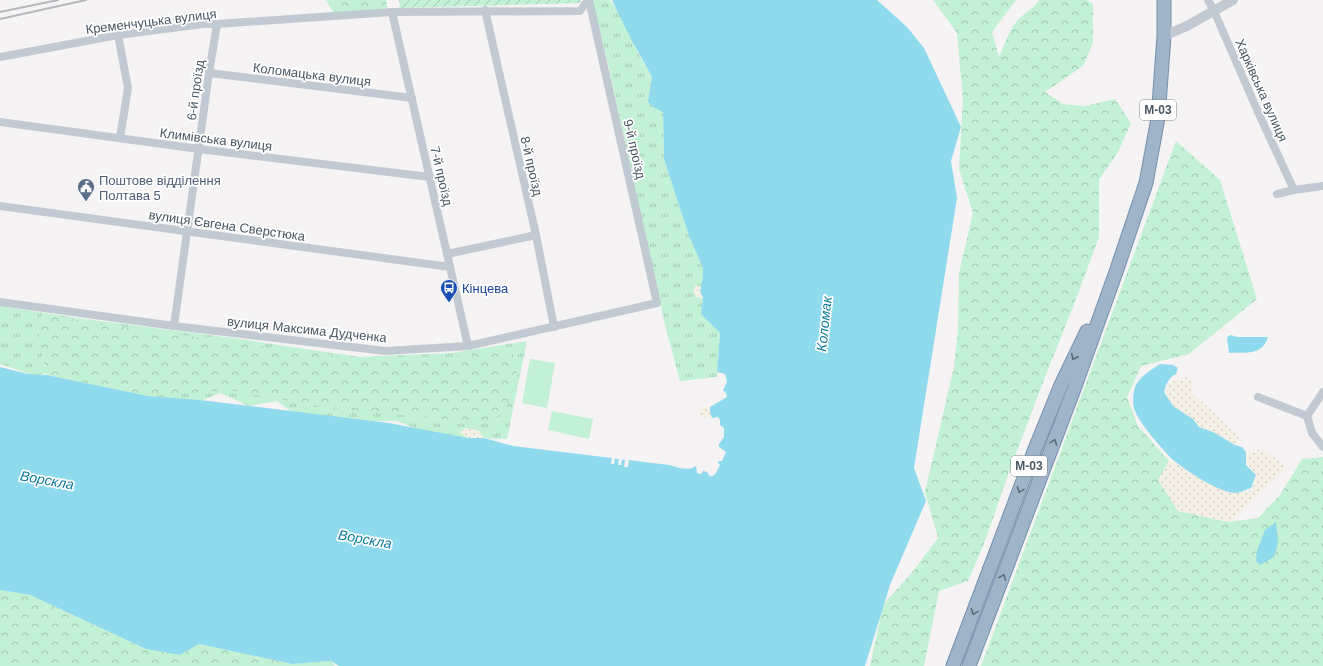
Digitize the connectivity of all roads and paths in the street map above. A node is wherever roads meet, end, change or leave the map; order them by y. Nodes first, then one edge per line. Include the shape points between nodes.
1 (589, 0) edge
2 (1164, 0) edge
3 (1208, 0) edge
4 (1233, 0) edge
5 (485, 10) junction
6 (1214, 11) junction
7 (392, 12) junction
8 (217, 24) junction
9 (118, 35) junction
10 (1164, 36) junction
11 (0, 57) edge
12 (209, 73) junction
13 (412, 98) junction
14 (0, 122) edge
15 (120, 138) junction
16 (199, 149) junction
17 (430, 177) junction
18 (1323, 186) edge
19 (1294, 190) junction
20 (1277, 194) dead end
21 (0, 206) edge
22 (188, 232) junction
23 (536, 235) junction
24 (447, 254) junction
25 (450, 267) junction
26 (1116, 272) junction
27 (0, 302) edge
28 (657, 303) joint
29 (174, 326) junction
30 (554, 327) junction
31 (468, 346) junction
32 (1323, 392) edge
33 (1258, 397) dead end
34 (1307, 416) junction
35 (1323, 447) edge
36 (953, 666) edge
37 (969, 666) edge

1 - 5 street, Кременчуцька вулиця via 580,11
1 - 28 street, 9-й проїзд
2 - 10 highway, М-03
3 - 6 street, Харківська вулиця
4 - 6 street
5 - 7 street, Кременчуцька вулиця
5 - 23 street, 8-й проїзд
6 - 10 street
6 - 19 street, Харківська вулиця
7 - 8 street, Кременчуцька вулиця
7 - 13 street, 7-й проїзд
8 - 9 street, Кременчуцька вулиця
8 - 12 street, 6-й проїзд
9 - 11 street, Кременчуцька вулиця
9 - 15 street via 128,88
10 - 26 highway, М-03 via 1158,118 1146,183
12 - 13 street, Коломацька вулиця
12 - 16 street, 6-й проїзд
13 - 17 street, 7-й проїзд
14 - 15 street, Климівська вулиця
15 - 16 street, Климівська вулиця
16 - 17 street, Климівська вулиця
16 - 22 street, 6-й проїзд
17 - 24 street, 7-й проїзд
18 - 19 street
19 - 20 street
21 - 22 street, вулиця Євгена Сверстюка
22 - 25 street, вулиця Євгена Сверстюка
22 - 29 street, 6-й проїзд
23 - 24 street
23 - 30 street, 8-й проїзд
24 - 25 street, 7-й проїзд
25 - 31 street, 7-й проїзд
26 -> 36 highway, М-03 via 1061,385
37 -> 26 highway, М-03
27 - 29 street, вулиця Максима Дудченка
28 - 30 street, вулиця Максима Дудченка
29 - 31 street, вулиця Максима Дудченка via 384,352
30 - 31 street, вулиця Максима Дудченка
32 - 34 street
33 - 34 street
34 - 35 street via 1312,433

